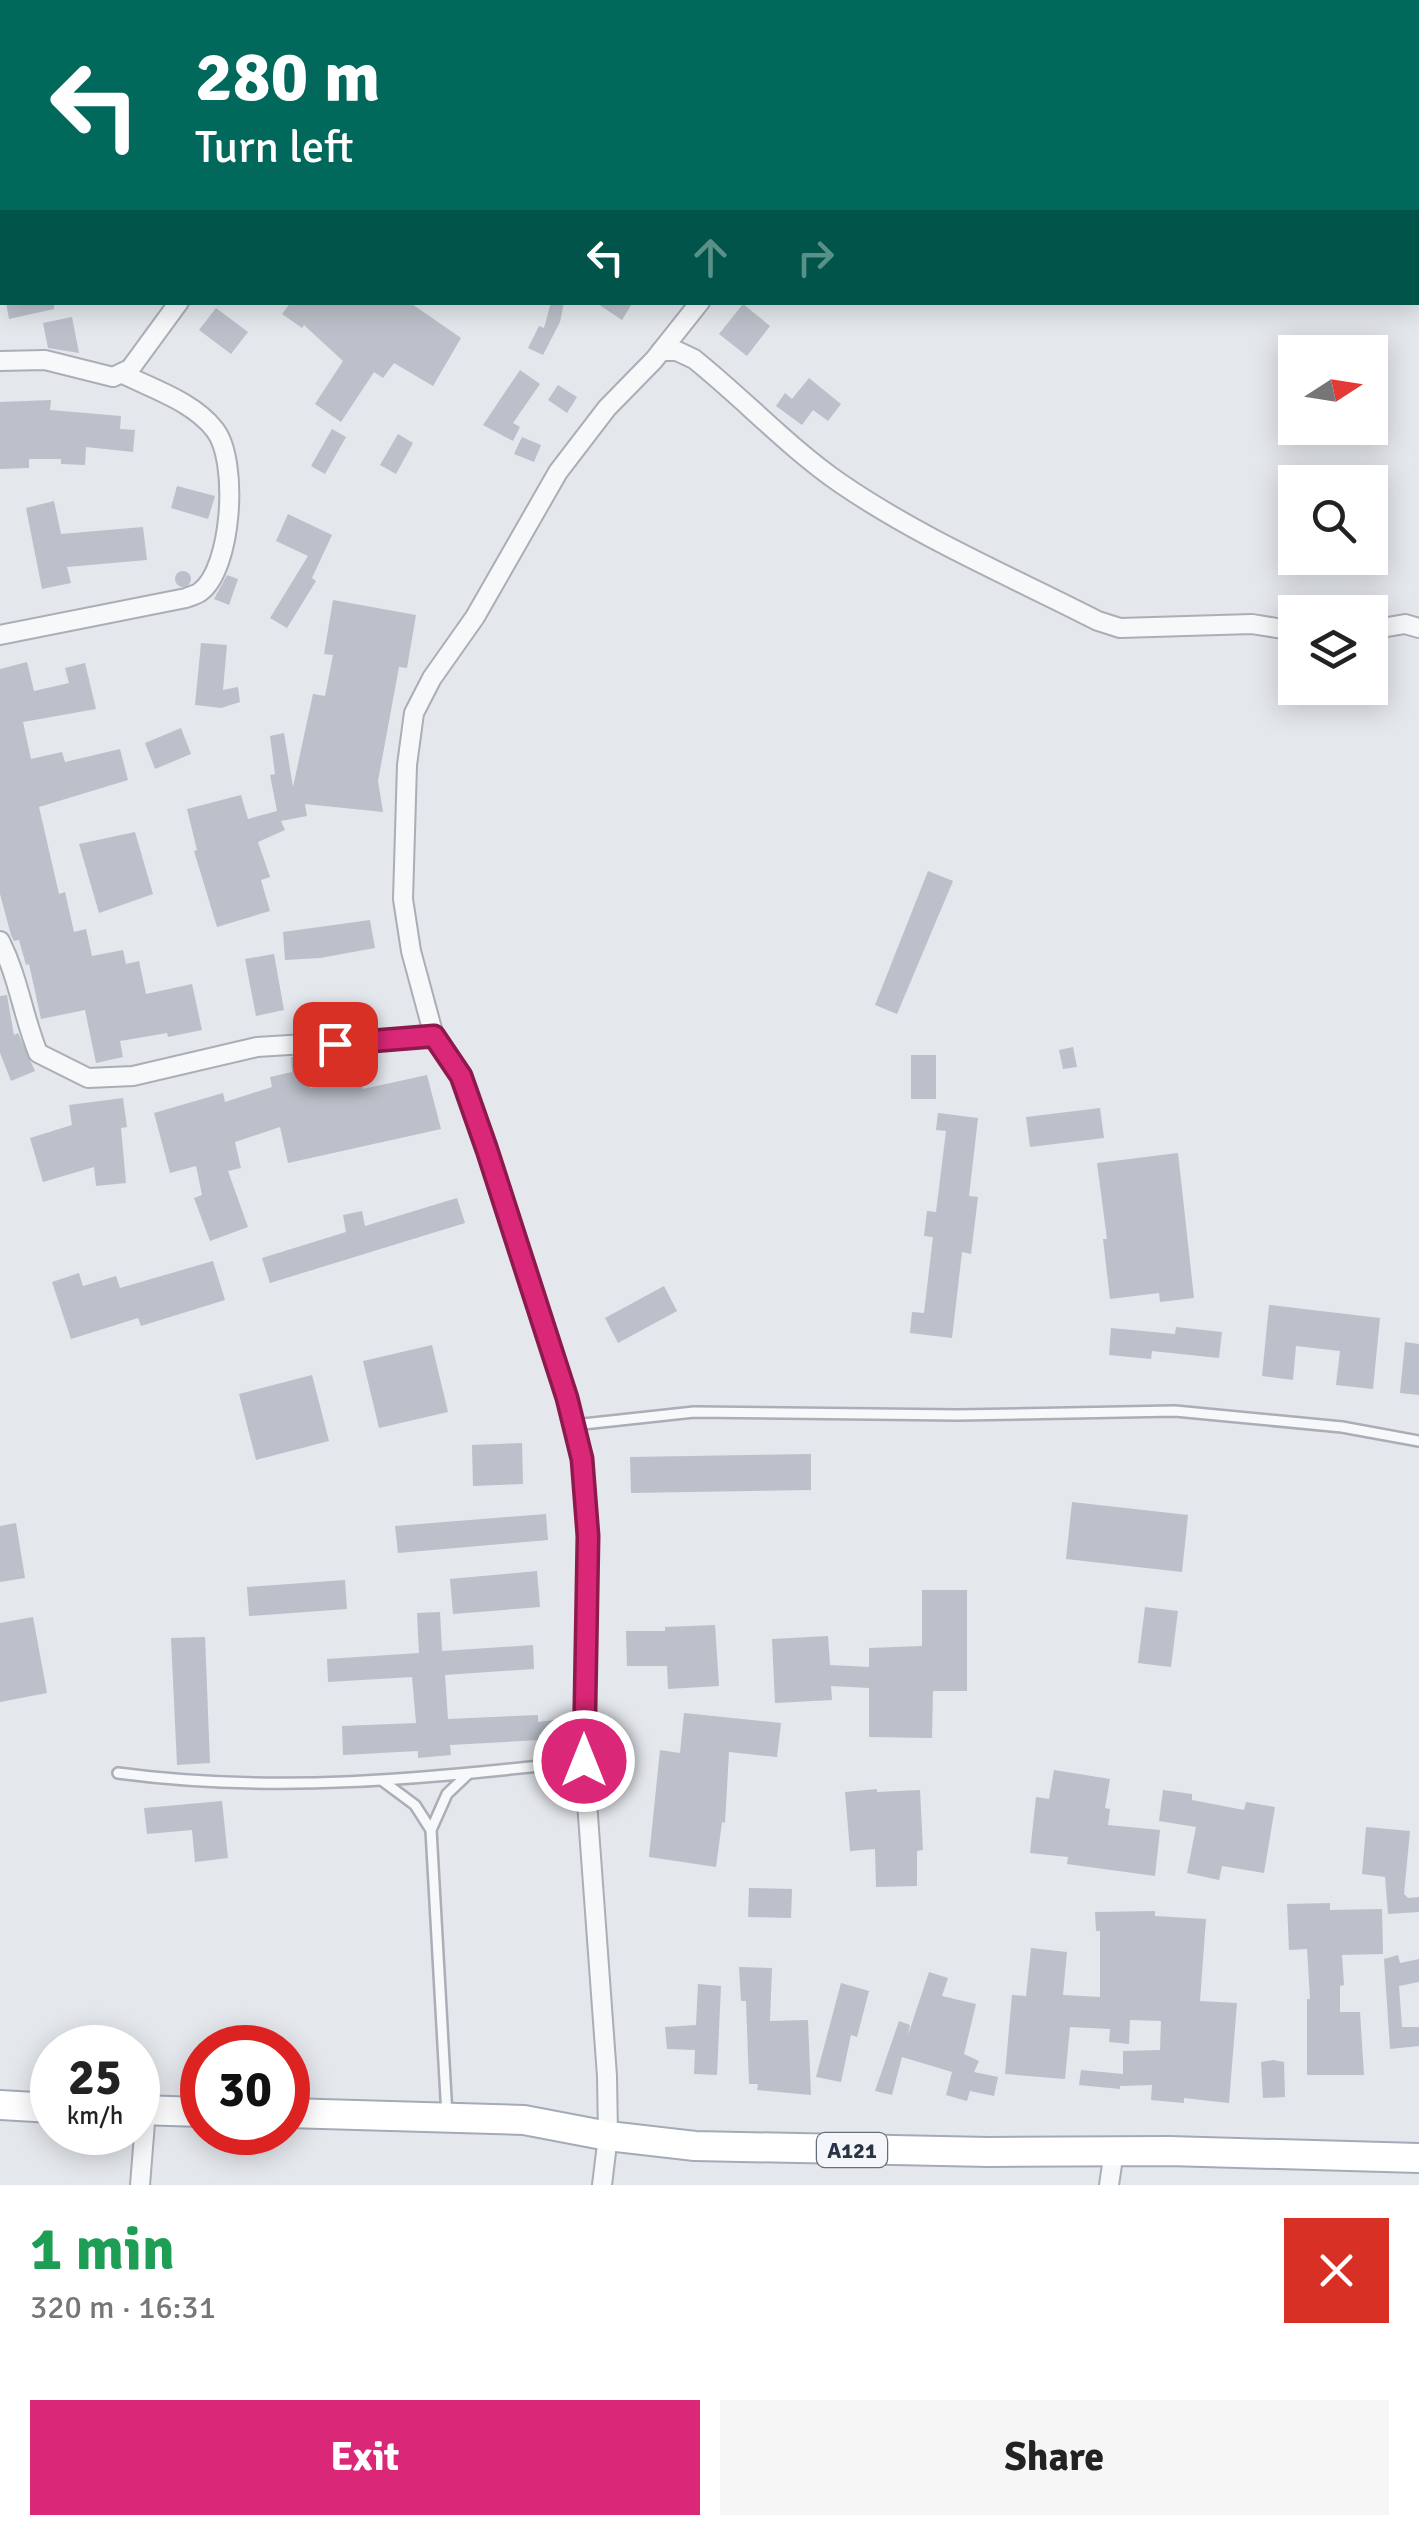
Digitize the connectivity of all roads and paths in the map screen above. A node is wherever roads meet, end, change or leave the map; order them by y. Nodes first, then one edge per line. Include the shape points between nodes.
1 (177, 305) edge
2 (698, 305) edge
3 (662, 351) junction
4 (0, 362) edge
5 (123, 374) junction
6 (1388, 627) edge
7 (1278, 628) edge
8 (1419, 628) edge
9 (0, 635) edge
10 (0, 940) edge
11 (8, 978) edge
12 (434, 1036) junction
13 (574, 1425) junction
14 (1419, 1440) edge
15 (584, 1761) junction
16 (118, 1773) dead end
17 (467, 1774) junction
18 (382, 1781) junction
19 (431, 1830) junction
20 (0, 2105) edge
21 (30, 2107) edge
22 (310, 2114) edge
23 (447, 2118) junction
24 (608, 2136) junction
25 (1114, 2151) junction
26 (141, 2155) edge
27 (1419, 2158) edge
28 (140, 2185) edge
29 (602, 2185) edge
30 (1110, 2185) edge

1 - 5 street
2 - 3 street
3 - 7 street via 694,359 842,484 1098,621 1120,628
3 - 12 street via 606,408 558,472 414,713 403,899
4 - 5 street via 46,360 114,378
5 - 9 street via 198,412 218,432 232,494 212,576 186,598
6 - 8 street
10 - 11 street
11 - 12 street via 38,1052 88,1078 133,1076 257,1047
12 - 13 street via 461,1076
13 - 14 lane via 694,1412 1175,1411
13 - 15 street via 587,1520
15 - 17 lane
15 - 24 street
16 - 18 lane via 191,1783
17 - 18 lane
17 - 19 lane via 447,1794
18 - 19 lane via 415,1805
19 - 23 lane
20 - 21 main road
22 - 23 main road, A121
23 - 24 main road, A121 via 524,2120
24 - 25 main road, A121 via 796,2150
24 - 29 street
25 - 27 main road, A121
25 - 30 street
26 - 28 street

